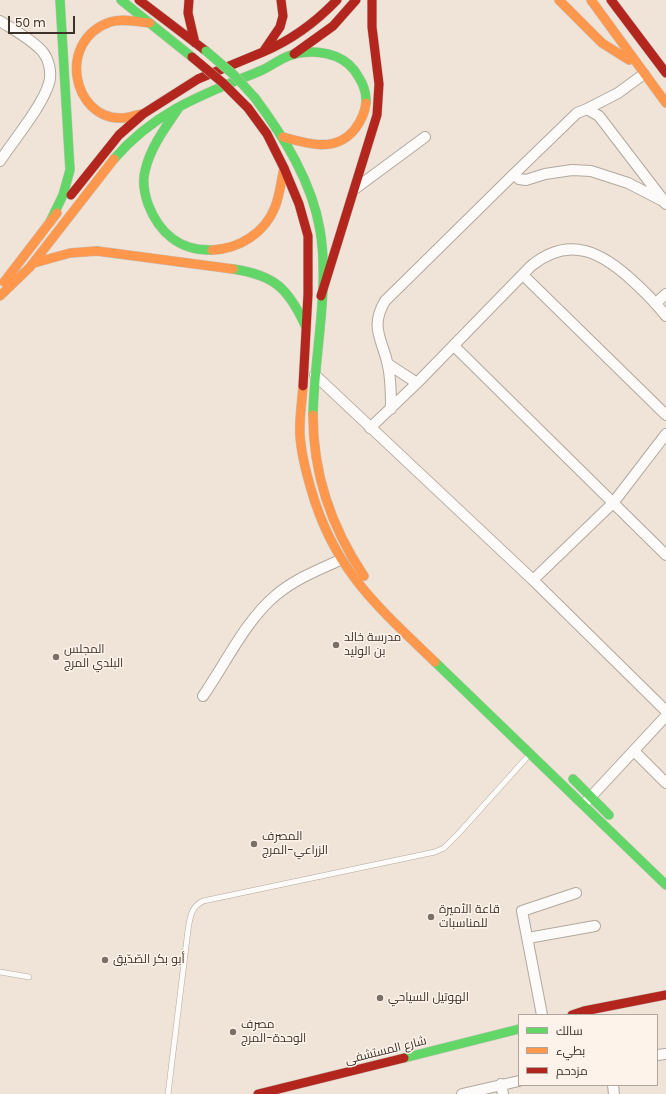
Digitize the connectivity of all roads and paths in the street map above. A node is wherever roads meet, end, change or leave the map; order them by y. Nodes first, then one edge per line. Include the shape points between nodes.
1 (60, 0) edge
2 (121, 0) edge
3 (139, 0) edge
4 (189, 0) edge
5 (281, 0) edge
6 (337, 0) edge
7 (356, 0) edge
8 (372, 0) edge
9 (559, 0) edge
10 (591, 0) edge
11 (612, 0) edge
12 (0, 21) edge
13 (150, 23) junction
14 (195, 43) junction
15 (262, 52) junction
16 (294, 54) junction
17 (637, 65) junction
18 (666, 73) edge
19 (644, 74) junction
20 (666, 103) edge
21 (180, 105) junction
22 (587, 109) junction
23 (143, 114) junction
24 (283, 137) junction
25 (425, 137) dead end
26 (0, 161) edge
27 (284, 168) junction
28 (514, 174) junction
29 (356, 189) junction
30 (665, 202) edge
31 (49, 224) junction
32 (34, 263) junction
33 (523, 275) junction
34 (0, 289) edge
35 (666, 294) edge
36 (0, 296) edge
37 (321, 296) junction
38 (656, 302) junction
39 (666, 316) edge
40 (305, 327) junction
41 (454, 346) junction
42 (317, 348) junction
43 (388, 364) junction
44 (315, 375) junction
45 (418, 383) junction
46 (391, 409) junction
47 (666, 415) edge
48 (370, 428) junction
49 (666, 434) edge
50 (613, 503) junction
51 (666, 555) edge
52 (340, 560) junction
53 (533, 580) junction
54 (408, 623) dead end
55 (203, 696) dead end
56 (666, 711) edge
57 (666, 716) edge
58 (634, 751) junction
59 (531, 754) junction
60 (565, 772) dead end
61 (666, 783) edge
62 (591, 796) junction
63 (583, 804) junction
64 (618, 823) dead end
65 (666, 885) edge
66 (576, 893) dead end
67 (595, 926) dead end
68 (528, 938) junction
69 (0, 972) edge
70 (30, 977) dead end
71 (666, 995) edge
72 (666, 1003) edge
73 (542, 1014) edge
74 (576, 1014) edge
75 (611, 1014) edge
76 (518, 1029) edge
77 (518, 1081) edge
78 (502, 1089) edge
79 (168, 1094) edge
80 (258, 1094) edge
81 (462, 1094) edge

1 - 31 main road via 70,170 63,195
2 - 13 main road
3 - 14 main road
4 - 14 main road via 188,13
5 - 15 main road via 283,16 280,27
6 - 15 main road via 307,29 287,42
7 - 16 main road via 333,26
8 - 29 main road via 379,98 377,115
9 - 17 main road via 602,44
10 - 17 main road
11 - 18 main road
12 - 26 street via 43,52 50,66 50,82 42,99
13 - 23 main road via 112,22 96,28 86,37 78,50 75,64 79,90 86,102 108,116 121,119
13 - 27 main road, bridge via 223,83 248,108 267,134
14 - 24 main road, bridge via 234,75 255,98
15 - 23 main road via 198,79
16 - 21 main road
16 - 24 main road via 332,55 347,62 352,66 365,90 366,107 361,121 351,134 331,145 313,145
17 - 19 main road
19 - 20 main road
19 - 22 street via 618,93
21 - 27 main road via 158,141 143,182 148,208 160,228 177,242 199,251 220,251 240,245 254,236 274,211
21 - 32 main road via 153,122 132,141 84,194
22 - 28 street via 577,113
22 - 30 street via 598,116
23 - 31 main road via 119,135 87,172
24 - 37 main road via 313,202 319,222 322,258
25 - 29 street
27 - 40 main road via 305,221 308,240
28 - 30 street via 519,179 526,180 572,170 591,171 628,183
28 - 43 street via 385,301 379,310 378,334
29 - 37 main road
31 - 34 main road
32 - 36 main road
32 - 40 main road via 66,253 88,250 254,272 274,281 282,288 294,302
33 - 38 street via 540,258 554,252 568,249 584,251 596,254 615,265
33 - 41 street
33 - 47 street
35 - 38 street
37 - 42 main road
38 - 39 street
40 - 42 main road
40 - 52 main road via 300,435 303,459 313,502
41 - 45 street
41 - 50 street
42 - 44 main road
43 - 45 street
43 - 46 street
44 - 48 street
44 - 54 main road via 314,447 330,511 358,568 382,599
45 - 46 street
46 - 48 street
48 - 53 street
49 - 50 street
50 - 51 street
50 - 53 street
52 - 55 street via 302,578 275,596 242,636
52 - 59 main road via 356,584 374,603
53 - 56 street
57 - 58 street
58 - 61 street
58 - 62 street
59 - 63 main road
59 - 79 lane via 444,848 196,905 188,930
60 - 62 main road
62 - 63 street
62 - 64 main road
63 - 65 main road
66 - 68 street via 522,911
67 - 68 street
68 - 73 street
69 - 70 lane
71 - 74 main road
72 - 75 main road
76 - 80 main road, شارع المستشفى
77 - 78 street
78 - 81 street

